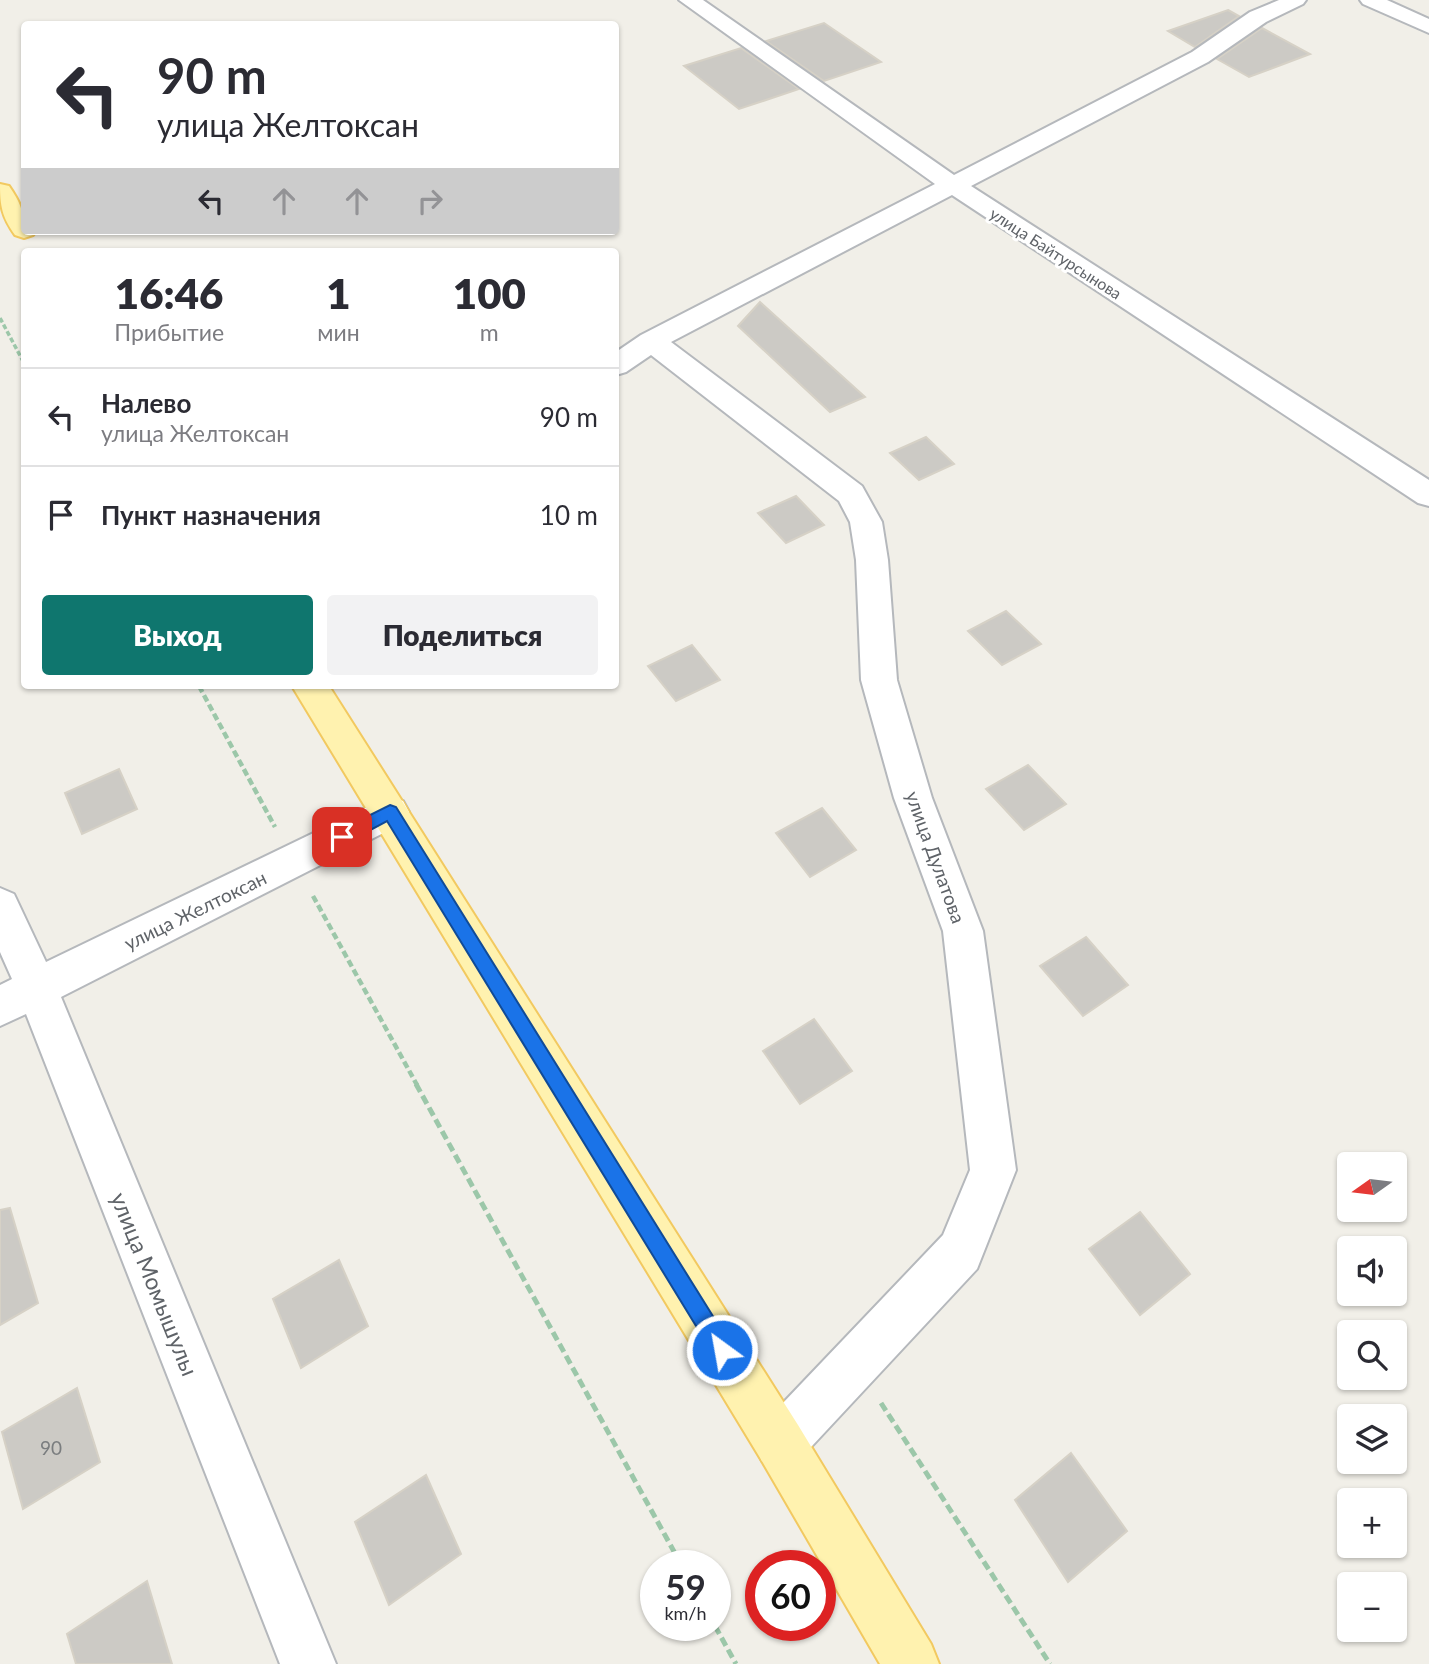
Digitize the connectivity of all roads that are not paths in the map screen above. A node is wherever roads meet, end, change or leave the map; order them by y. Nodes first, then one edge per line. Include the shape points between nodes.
1 (689, 0) edge
2 (1296, 0) edge
3 (1370, 0) edge
4 (1429, 27) edge
5 (951, 184) junction
6 (0, 191) edge
7 (21, 224) edge
8 (651, 341) junction
9 (619, 364) edge
10 (1429, 495) edge
11 (312, 689) edge
12 (390, 812) junction
13 (0, 906) edge
14 (18, 997) edge
15 (780, 1443) junction
16 (308, 1664) edge
17 (911, 1664) edge

1 - 5 street, улица Байтурсынова
2 - 5 street via 1258,18 1200,57
3 - 4 street
5 - 8 street
5 - 10 street, улица Байтурсынова
6 - 7 main road
8 - 9 street
8 - 15 street, улица Дулатова via 851,494 866,522 880,680 913,797 963,931 993,1170 960,1252
11 - 12 main road
12 - 14 street, улица Желтоксан
12 - 15 main road
13 - 14 street, улица Момышулы
14 - 16 street, улица Момышулы
15 - 17 main road

